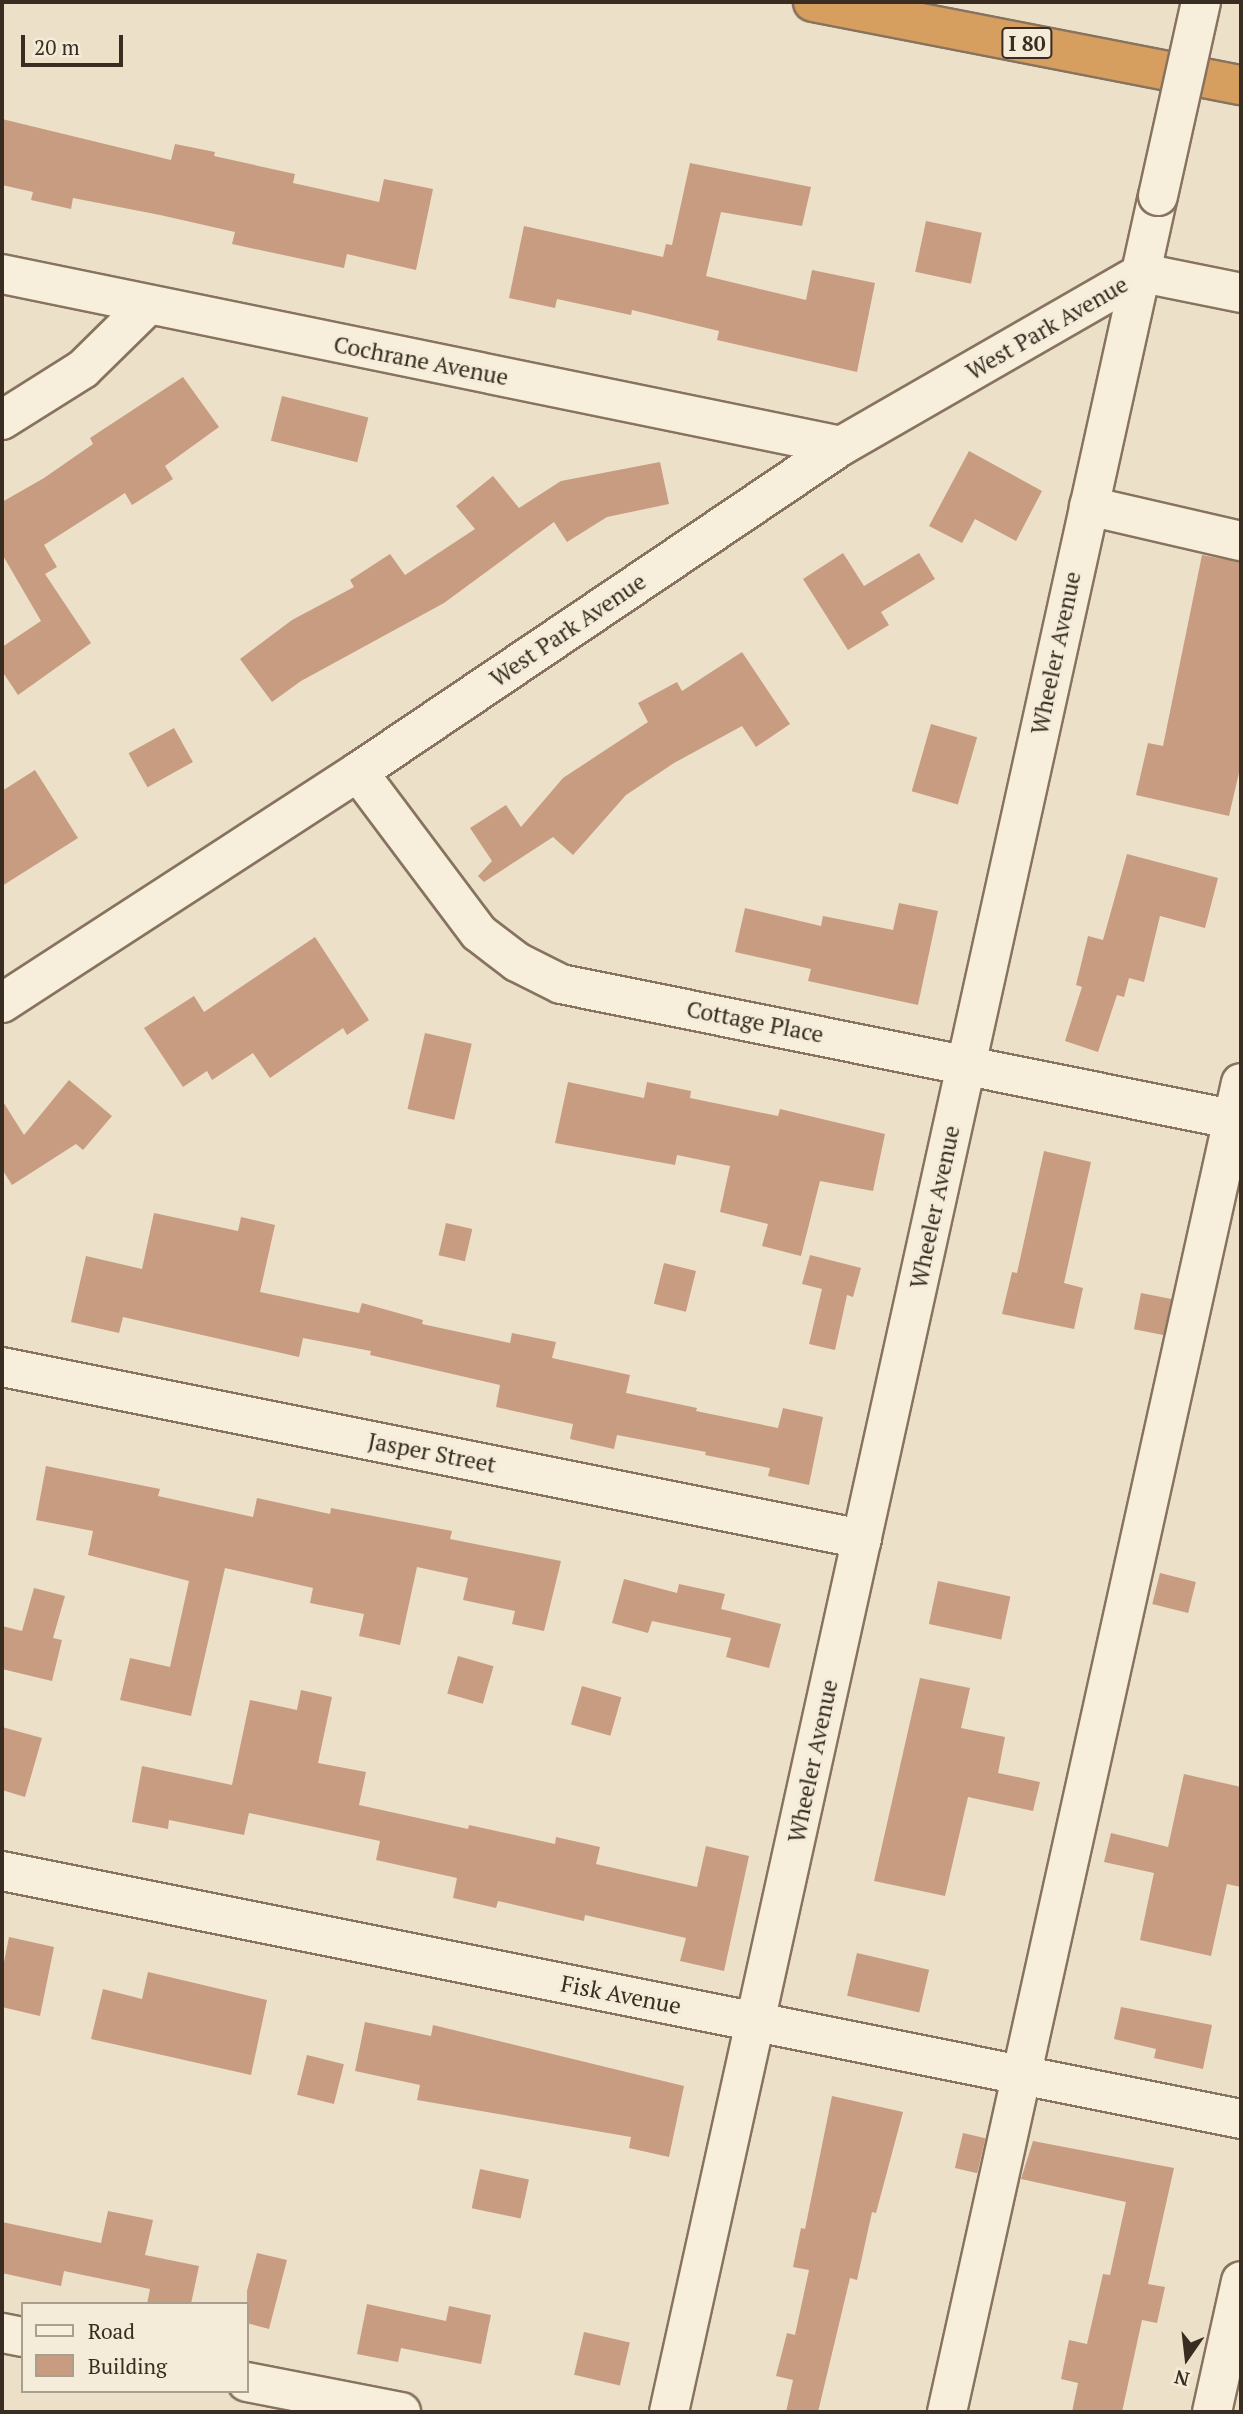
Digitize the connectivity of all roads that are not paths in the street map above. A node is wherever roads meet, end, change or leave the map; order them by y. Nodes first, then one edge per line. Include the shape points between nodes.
1 (813, 2) edge
2 (1201, 2) edge
3 (1241, 85) edge
4 (1143, 273) junction
5 (2, 274) edge
6 (1241, 293) edge
7 (148, 306) junction
8 (2, 420) edge
9 (841, 446) junction
10 (1089, 506) junction
11 (1241, 541) edge
12 (358, 772) junction
13 (2, 1003) edge
14 (967, 1063) junction
15 (1239, 1108) edge
16 (2, 1367) edge
17 (862, 1539) junction
18 (2, 1871) edge
19 (755, 2022) junction
20 (1020, 2075) junction
21 (1241, 2119) edge
22 (1241, 2281) edge
23 (2, 2333) edge
24 (21, 2337) edge
25 (248, 2382) edge
26 (401, 2412) edge
27 (669, 2412) edge
28 (947, 2412) edge
29 (1212, 2412) edge

1 - 3 highway, I 80
2 - 4 street, Wheeler Avenue, bridge
4 - 6 street
4 - 9 street, West Park Avenue
4 - 10 street, Wheeler Avenue
5 - 7 street, Cochrane Avenue
7 - 8 street via 83,369
7 - 9 street, Cochrane Avenue
9 - 12 street, West Park Avenue
10 - 11 street
10 - 14 street, Wheeler Avenue
12 - 13 street, West Park Avenue
12 - 14 street, Cottage Place via 479,933 517,962 561,984
14 - 15 street, Cottage Place
14 - 17 street, Wheeler Avenue
15 - 20 street
16 - 17 street, Jasper Street
17 - 19 street, Wheeler Avenue
18 - 19 street, Fisk Avenue
19 - 20 street, Fisk Avenue
19 - 27 street, Wheeler Avenue
20 - 21 street, Fisk Avenue
20 - 28 street
22 - 29 street
23 - 24 street
25 - 26 street

